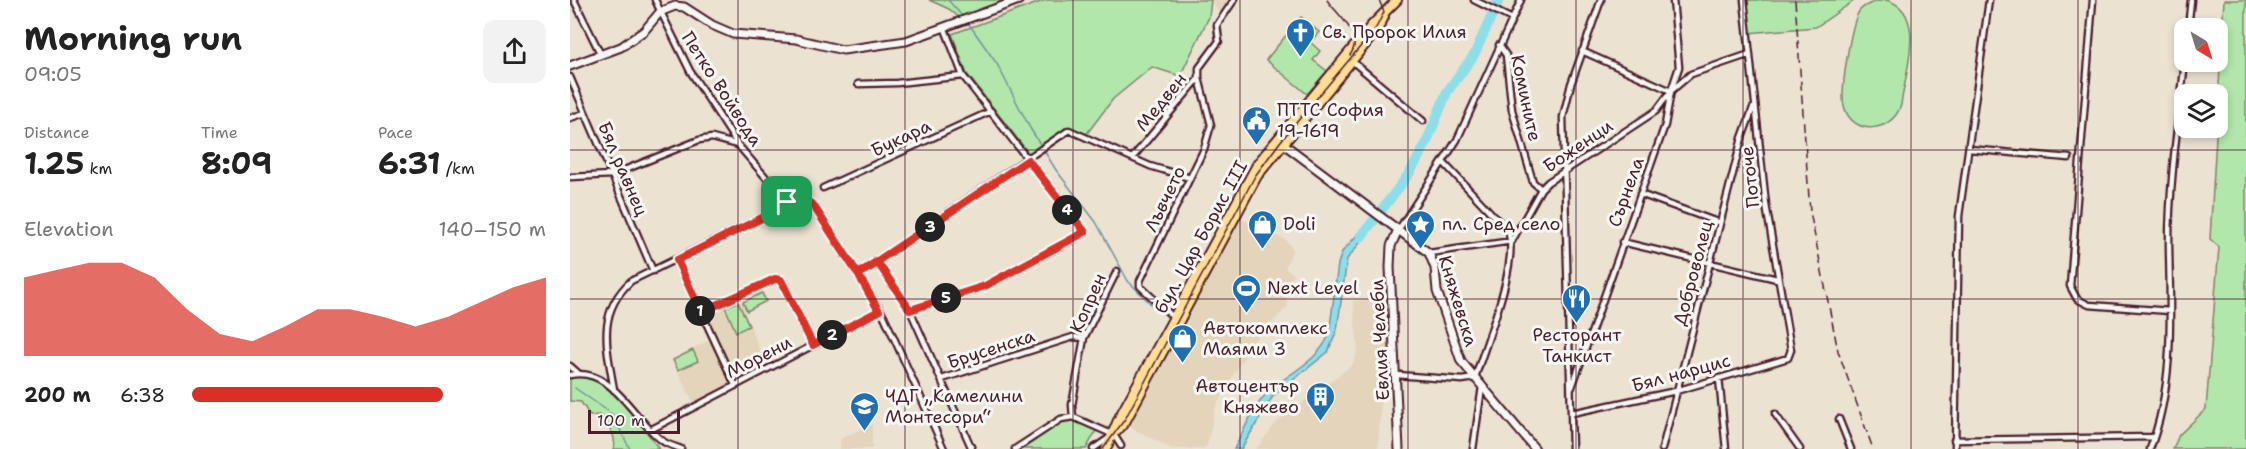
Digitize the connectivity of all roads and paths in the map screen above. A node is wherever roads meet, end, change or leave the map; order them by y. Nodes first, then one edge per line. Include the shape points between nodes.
1 (574, 0) edge
2 (655, 0) edge
3 (1019, 0) edge
4 (1234, 0) edge
5 (1397, 0) edge
6 (1474, 0) edge
7 (1521, 0) edge
8 (1601, 0) edge
9 (1674, 0) edge
10 (1744, 0) edge
11 (1989, 0) edge
12 (2093, 0) edge
13 (2191, 0) edge
14 (660, 12) junction
15 (1509, 18) junction
16 (2189, 18) edge
17 (945, 29) junction
18 (1499, 45) junction
19 (1582, 51) junction
20 (1750, 54) junction
21 (602, 55) junction
22 (1349, 58) junction
23 (570, 66) edge
24 (2184, 72) edge
25 (963, 76) junction
26 (570, 77) edge
27 (1198, 78) junction
28 (858, 84) dead end
29 (1671, 91) junction
30 (1755, 106) junction
31 (991, 111) junction
32 (585, 112) junction
33 (570, 118) edge
34 (1423, 121) dead end
35 (1280, 141) junction
36 (738, 145) junction
37 (1969, 149) junction
38 (1133, 157) junction
39 (2068, 158) dead end
40 (1028, 160) junction
41 (1443, 162) junction
42 (1567, 170) junction
43 (612, 175) junction
44 (570, 177) edge
45 (1190, 178) junction
46 (823, 188) dead end
47 (1541, 189) junction
48 (1640, 194) junction
49 (787, 202) junction
50 (1720, 223) junction
51 (1397, 232) junction
52 (1512, 241) junction
53 (1622, 242) junction
54 (1429, 254) junction
55 (677, 260) junction
56 (878, 263) junction
57 (1709, 264) junction
58 (653, 271) junction
59 (1117, 271) dead end
60 (858, 274) junction
61 (1777, 279) junction
62 (910, 310) junction
63 (879, 311) junction
64 (2170, 311) junction
65 (701, 312) junction
66 (1174, 318) junction
67 (1084, 338) junction
68 (813, 345) junction
69 (1791, 350) joint
70 (570, 366) edge
71 (578, 373) junction
72 (570, 375) edge
73 (1397, 375) junction
74 (1475, 378) junction
75 (1719, 378) junction
76 (942, 379) junction
77 (735, 385) junction
78 (1482, 387) junction
79 (614, 390) junction
80 (1571, 390) junction
81 (1676, 391) junction
82 (1572, 413) junction
83 (1775, 414) dead end
84 (1073, 417) junction
85 (1839, 419) dead end
86 (652, 429) junction
87 (1114, 435) junction
88 (2154, 437) junction
89 (1954, 440) junction
90 (663, 441) junction
91 (1120, 447) edge
92 (665, 449) edge
93 (681, 449) edge
94 (944, 449) edge
95 (972, 449) edge
96 (1015, 449) edge
97 (1093, 449) edge
98 (1106, 449) edge
99 (1128, 449) edge
100 (1399, 449) edge
101 (1473, 449) edge
102 (1535, 449) edge
103 (1572, 449) edge
104 (1662, 449) edge
105 (1726, 449) edge
106 (1800, 449) edge
107 (1851, 449) edge
108 (1955, 449) edge
109 (2150, 449) edge

1 - 21 street
2 - 14 street, Петко Войвода
3 - 17 street
4 - 27 street, Медвен via 1217,25 1219,41 1199,68
5 - 22 main road, бул. Цар Борис III via 1371,26
6 - 15 street
7 - 15 street
8 - 19 street
9 - 29 street, Сърнела via 1679,67
10 - 20 street, Поточе
11 - 37 street
12 - 64 street via 2070,286 2077,299 2089,305
13 - 16 street
14 - 17 street via 684,7 733,34 796,39 843,50 903,42
14 - 21 street via 634,39
14 - 36 street, Петко Войвода via 690,70
15 - 18 street
17 - 25 street
18 - 41 street via 1457,140
18 - 47 street, Комините via 1506,55 1512,110 1533,182
19 - 29 street
19 - 42 street via 1563,117
20 - 29 street, Боженци via 1691,74
20 - 30 street, Поточе
21 - 23 street
22 - 34 street
22 - 35 main road, бул. Цар Борис III
24 - 64 street via 2171,194
25 - 28 street
25 - 31 street
26 - 32 street, Бял равнец
27 - 38 street, Медвен
27 - 45 street, Лъвчето via 1211,125
29 - 42 street, Боженци via 1656,111
29 - 48 street, Сърнела via 1665,125
30 - 50 street, Доброволец via 1742,138
30 - 61 street, Поточе
31 - 40 street
31 - 46 street, Букара
32 - 33 street
32 - 43 street, Бял равнец
35 - 51 street, Княжевска
35 - 66 main road, бул. Цар Борис III via 1251,174
35 - 87 main road, бул. Цар Борис III via 1257,176 1125,422
36 - 43 street via 712,138 699,140
36 - 49 street, Петко Войвода
37 - 39 street
37 - 89 street via 1959,216
38 - 40 street via 1069,130
38 - 45 street
40 - 56 street
40 - 62 street via 1085,232 985,286
41 - 51 street
41 - 52 street via 1508,231
42 - 47 street, Боженци
42 - 80 street
43 - 44 street
43 - 58 street, Бял равнец
45 - 66 street, Лъвчето via 1140,281 1140,286
47 - 52 street, Боженци
48 - 50 street
48 - 53 street, Сърнела
49 - 55 street via 786,206
49 - 60 street via 806,201 813,205
50 - 57 street, Доброволец
51 - 54 street, Княжевска
51 - 73 street, Евлия Челеби via 1391,246 1390,267
52 - 54 street
52 - 74 street via 1510,266
53 - 57 street
53 - 80 street, Сърнела
54 - 74 street, Княжевска via 1457,352
55 - 58 street
55 - 65 street
56 - 60 street
56 - 62 street
57 - 61 street
57 - 81 street, Доброволец
58 - 79 street via 631,281 616,295 608,315 606,344
59 - 67 street, Копрен
60 - 63 street
61 - 69 street, Поточе
62 - 76 street
63 - 68 street, Морени
63 - 94 street
64 - 88 street via 2168,378
65 - 68 street via 775,279 781,280
65 - 77 street
66 - 87 main road, бул. Цар Борис III via 1119,418
67 - 76 street, Брусенска via 1073,337
67 - 84 street, Копрен
68 - 77 street, Морени
69 - 75 street, Бял нарцис via 1788,358
70 - 71 street
71 - 72 street
71 - 79 street via 599,378
73 - 74 street
73 - 100 street, Евлия Челеби
74 - 78 street, Княжевска
75 - 81 street, Бял нарцис
75 - 105 street
76 - 95 street
77 - 86 street, Морени
78 - 101 street
78 - 102 street, Княжевска
79 - 86 street
80 - 82 street
81 - 82 street, Бял нарцис
81 - 104 street, Доброволец
82 - 103 street
83 - 106 street
84 - 87 street
84 - 96 street via 1061,419
85 - 107 street
86 - 90 street
87 - 91 street
87 - 97 street, бул. Цар Борис III
87 - 98 main road, бул. Цар Борис III
88 - 89 street
88 - 109 street
89 - 108 street
90 - 92 street
90 - 93 street
91 - 99 street

